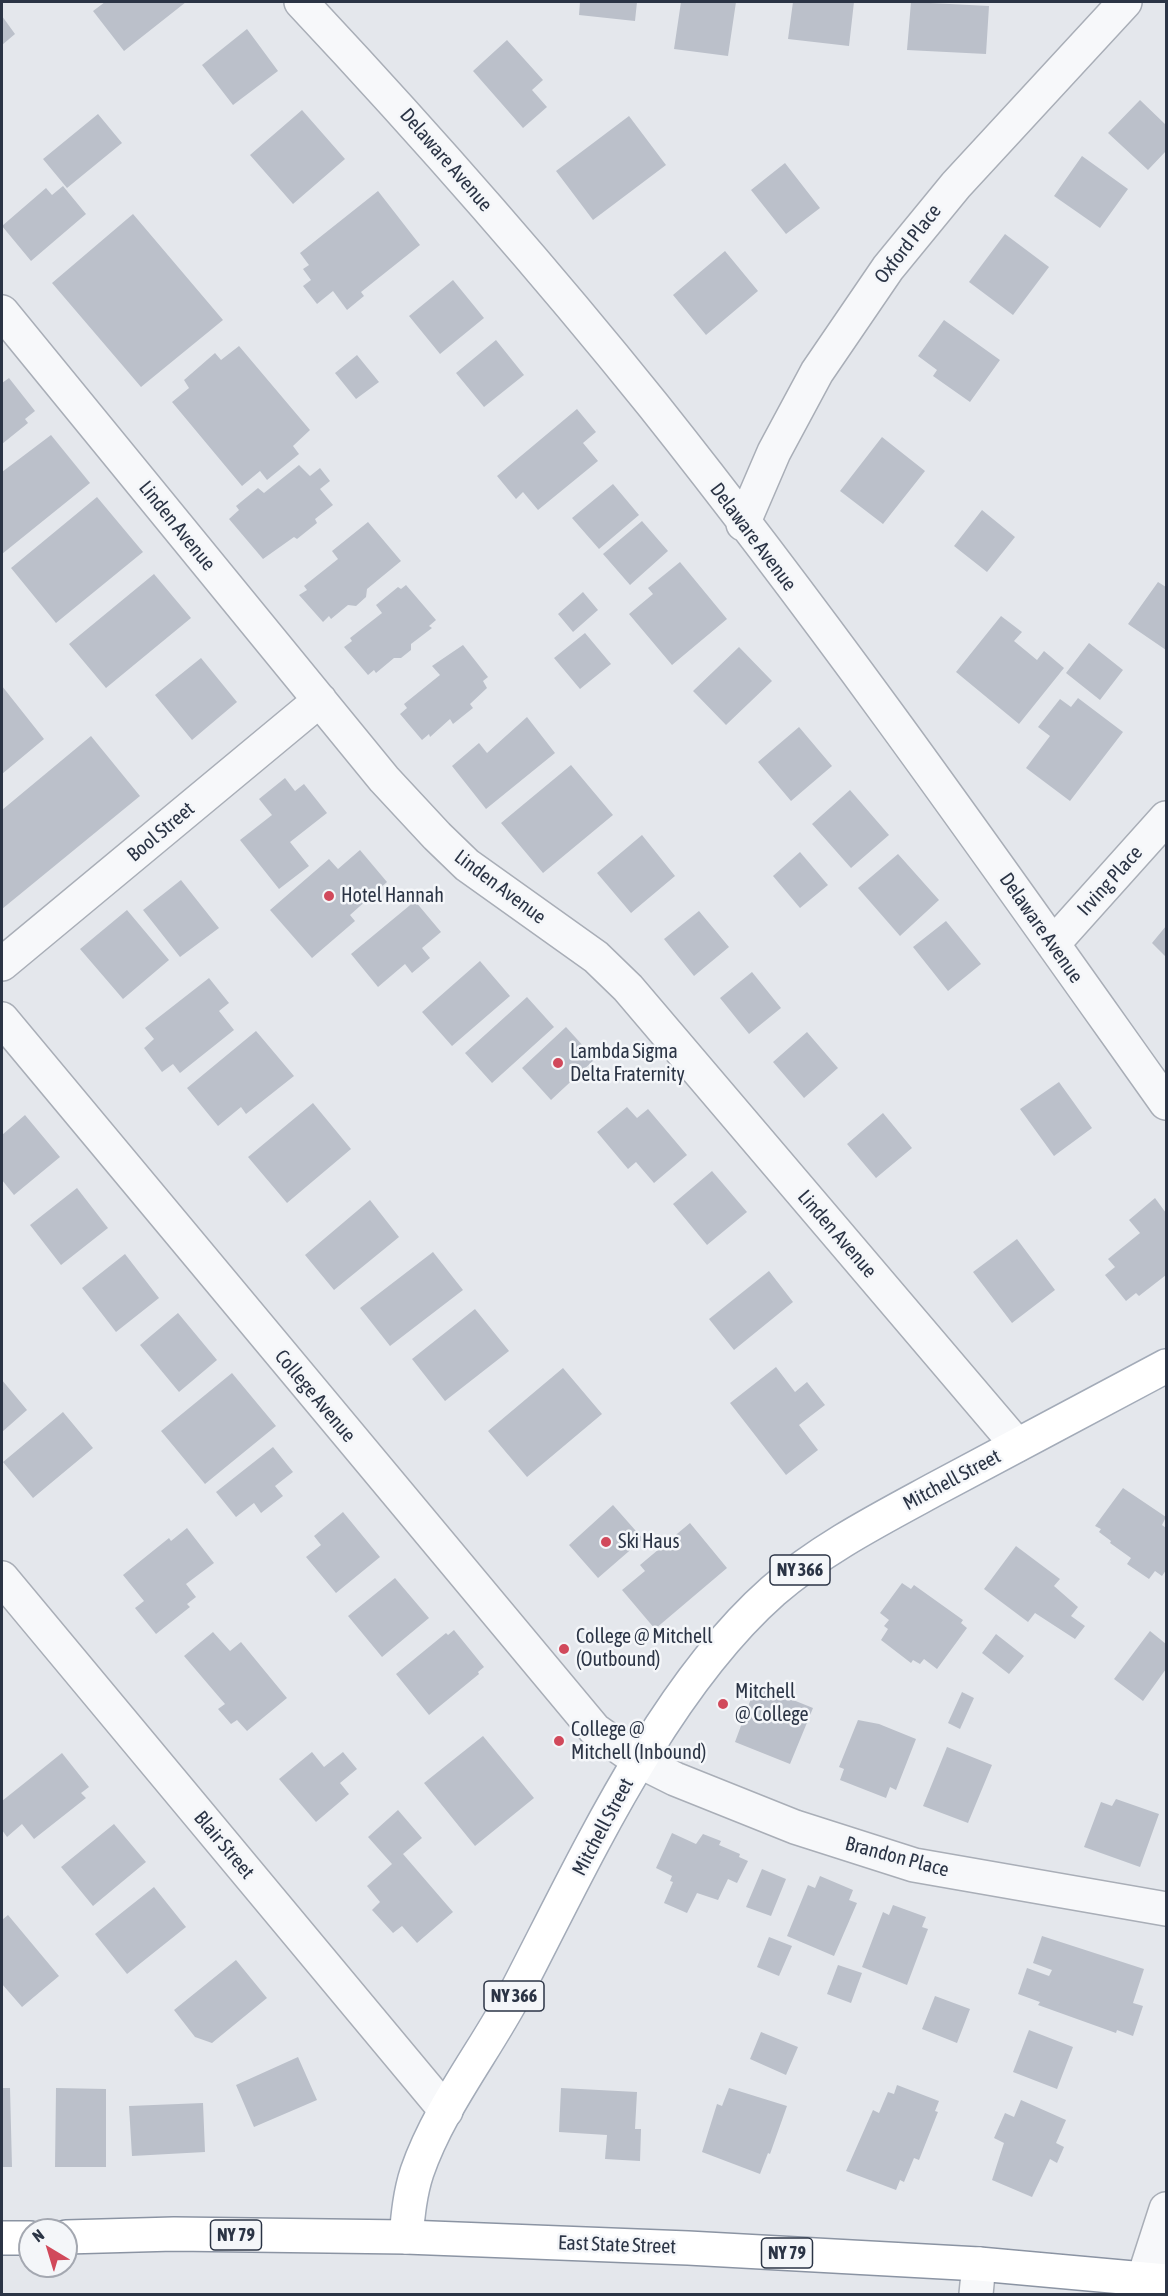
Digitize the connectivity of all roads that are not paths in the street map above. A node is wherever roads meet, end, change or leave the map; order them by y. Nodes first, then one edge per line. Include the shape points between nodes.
1 (301, 2) edge
2 (1125, 2) edge
3 (2, 312) edge
4 (743, 524) junction
5 (320, 700) junction
6 (1167, 818) edge
7 (1053, 944) junction
8 (2, 964) edge
9 (2, 1019) edge
10 (1167, 1103) edge
11 (1167, 1366) edge
12 (1017, 1445) junction
13 (2, 1578) edge
14 (639, 1761) junction
15 (1167, 1909) edge
16 (446, 2111) junction
17 (1167, 2209) edge
18 (78, 2237) edge
19 (406, 2237) junction
20 (2, 2238) edge
21 (18, 2238) edge
22 (977, 2279) edge
23 (1155, 2281) edge

1 - 4 street, Delaware Avenue via 490,210 652,405
2 - 4 street, Oxford Place via 956,184 888,268 817,372 774,452
3 - 5 street, Linden Avenue
4 - 7 street, Delaware Avenue via 907,739
5 - 8 street, Bool Street
5 - 12 street, Linden Avenue via 384,779 466,865 596,957 628,988
6 - 7 street, Irving Place
7 - 10 street, Delaware Avenue
9 - 14 street, College Avenue via 580,1715
11 - 12 main road, Mitchell Street / NY 366
12 - 14 main road, Mitchell Street / NY 366 via 864,1527 774,1590 699,1673
13 - 16 street, Blair Street
14 - 15 street, Brandon Place via 795,1827 914,1865
14 - 16 main road, Mitchell Street / NY 366 via 503,2016
16 - 19 main road, Mitchell Street / NY 366 via 418,2170
17 - 23 street
18 - 19 main road, East State Street / NY 79
19 - 22 main road, East State Street / NY 79 via 688,2247
20 - 21 main road
22 - 23 main road, East State Street / NY 79

